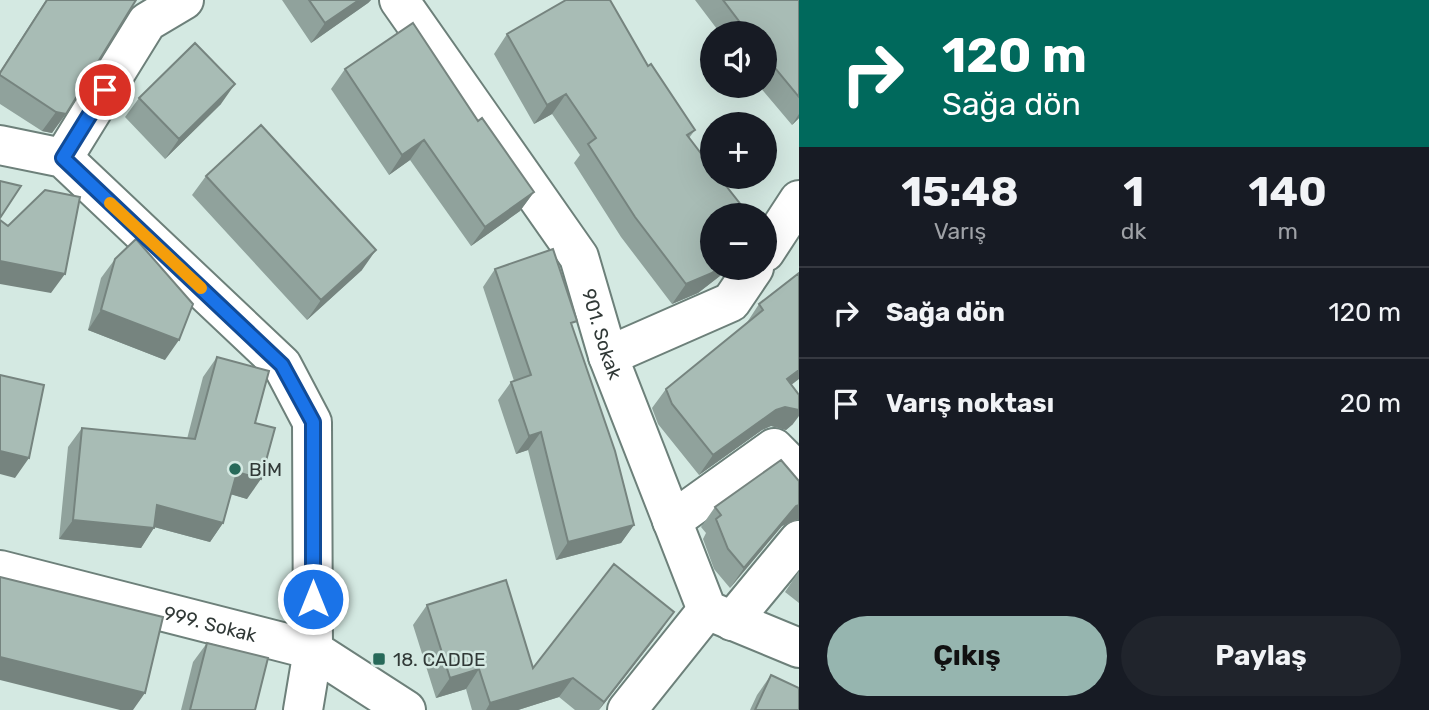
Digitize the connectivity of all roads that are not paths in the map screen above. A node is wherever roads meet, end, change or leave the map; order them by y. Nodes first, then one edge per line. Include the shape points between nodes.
1 (184, 0) edge
2 (399, 0) edge
3 (0, 145) edge
4 (63, 158) junction
5 (799, 200) edge
6 (777, 234) edge
7 (746, 280) edge
8 (608, 356) junction
9 (799, 473) edge
10 (672, 521) junction
11 (799, 540) edge
12 (0, 570) edge
13 (720, 615) junction
14 (799, 648) edge
15 (313, 650) junction
16 (303, 710) edge
17 (406, 710) edge
18 (627, 710) edge

1 - 4 street via 147,22
2 - 8 street, 901. Sokak via 579,257
3 - 4 street
4 - 15 street via 282,365 313,422
5 - 6 street
7 - 8 street via 731,302
8 - 10 street, 901. Sokak
9 - 10 street via 774,448
10 - 13 street, 901. Sokak
11 - 13 street
12 - 15 street, 999. Sokak
13 - 14 street
13 - 18 street
15 - 16 street
15 - 17 street, 999. Sokak

